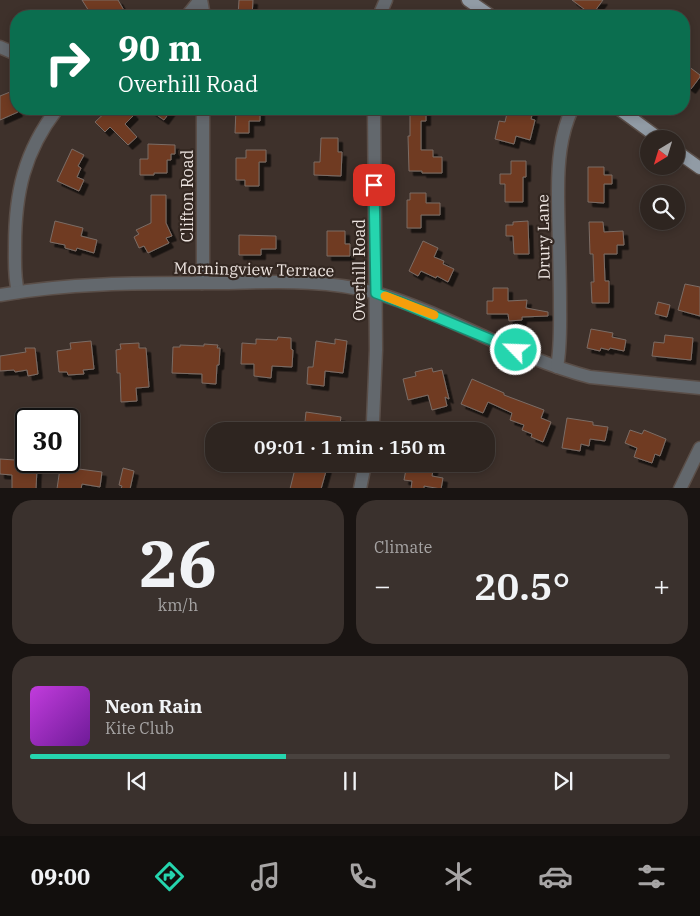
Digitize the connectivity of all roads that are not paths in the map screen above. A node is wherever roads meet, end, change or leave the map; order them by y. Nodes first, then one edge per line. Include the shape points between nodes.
1 (201, 0) edge
2 (468, 0) edge
3 (192, 10) edge
4 (482, 10) edge
5 (53, 115) edge
6 (203, 115) edge
7 (374, 115) edge
8 (570, 115) edge
9 (626, 115) edge
10 (647, 130) edge
11 (685, 157) edge
12 (700, 168) edge
13 (202, 283) junction
14 (18, 292) junction
15 (376, 293) junction
16 (0, 295) edge
17 (556, 367) junction
18 (700, 388) edge
19 (372, 422) edge
20 (700, 448) edge
21 (363, 472) edge
22 (360, 488) edge
23 (680, 488) edge

1 - 3 street
2 - 4 main road
5 - 14 street via 35,142 23,175 16,213 14,278
6 - 13 street, Clifton Road
7 - 15 street, Overhill Road
8 - 17 street, Drury Lane via 560,153 560,327
9 - 10 main road
11 - 12 main road
13 - 14 street, Morningview Terrace via 102,284
13 - 15 street, Morningview Terrace via 284,282
14 - 16 street, Morningview Terrace
15 - 17 street, Morningview Terrace
15 - 19 street, Overhill Road
17 - 18 street, Morningview Terrace via 590,377
20 - 23 street
21 - 22 street

